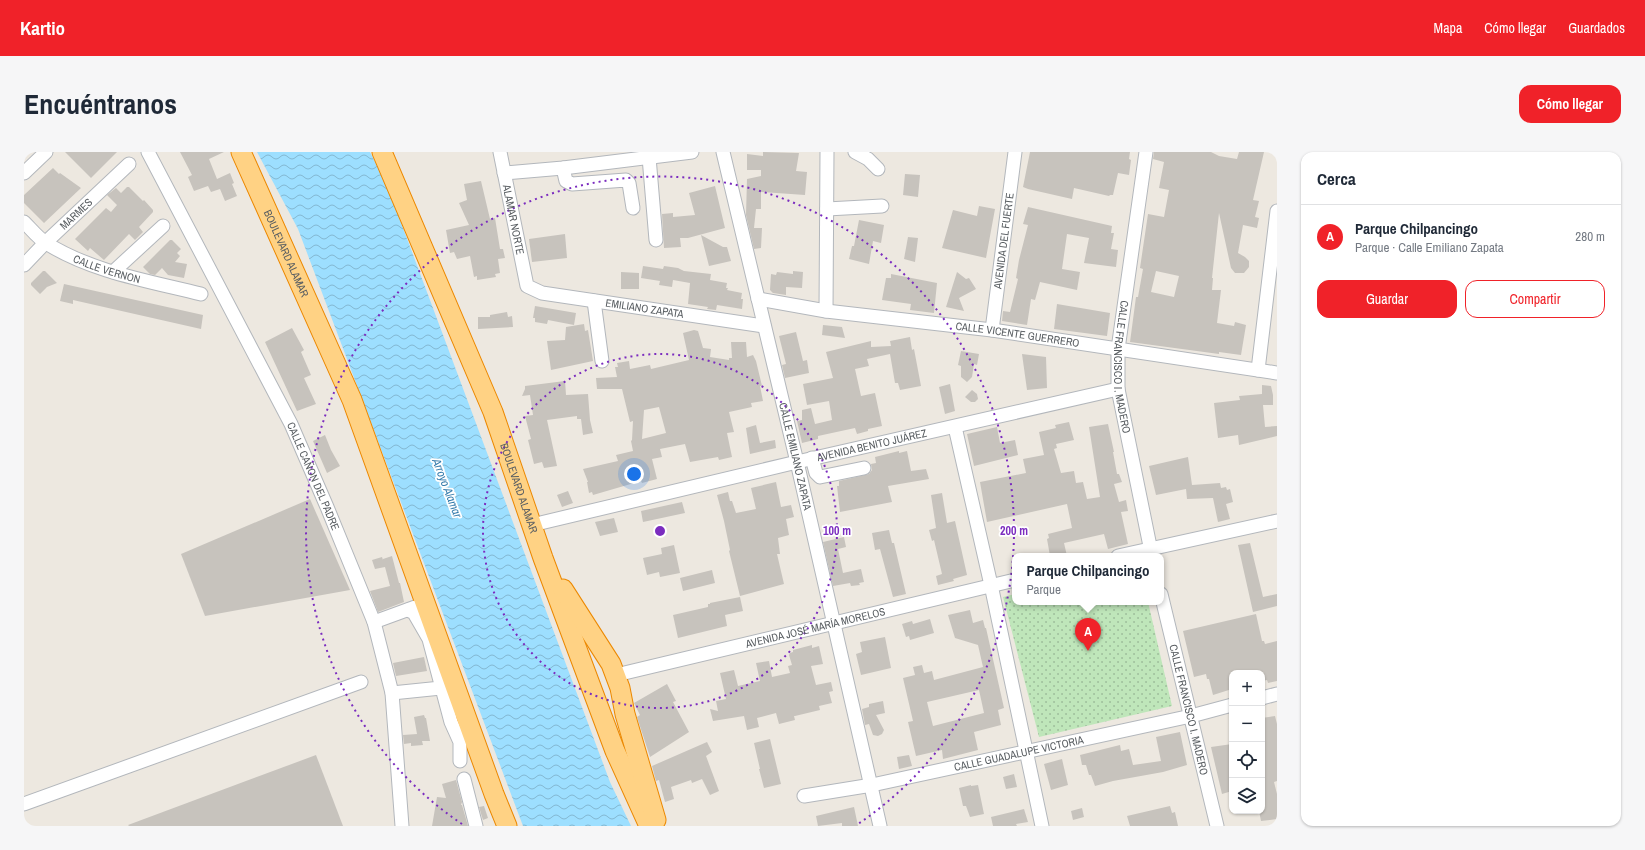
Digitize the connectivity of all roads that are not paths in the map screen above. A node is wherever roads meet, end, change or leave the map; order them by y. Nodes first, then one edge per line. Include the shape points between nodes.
1 (46, 152) edge
2 (148, 152) edge
3 (241, 152) edge
4 (382, 152) edge
5 (500, 152) edge
6 (692, 152) edge
7 (723, 152) edge
8 (827, 152) edge
9 (855, 152) edge
10 (1015, 152) edge
11 (1146, 152) edge
12 (631, 155) edge
13 (649, 157) junction
14 (129, 164) dead end
15 (563, 168) junction
16 (878, 169) dead end
17 (24, 173) edge
18 (504, 174) junction
19 (882, 206) dead end
20 (633, 208) dead end
21 (827, 208) junction
22 (1277, 211) edge
23 (24, 222) edge
24 (163, 226) dead end
25 (656, 240) dead end
26 (45, 243) junction
27 (24, 265) edge
28 (113, 272) junction
29 (527, 286) joint
30 (201, 294) dead end
31 (758, 299) junction
32 (594, 301) junction
33 (826, 311) junction
34 (764, 326) junction
35 (992, 330) junction
36 (1118, 349) junction
37 (602, 361) dead end
38 (1258, 370) junction
39 (1277, 373) edge
40 (1118, 389) junction
41 (955, 427) junction
42 (812, 458) junction
43 (797, 462) junction
44 (864, 468) dead end
45 (1277, 521) edge
46 (532, 525) junction
47 (1151, 552) edge
48 (543, 558) junction
49 (1012, 581) edge
50 (991, 585) junction
51 (1164, 605) edge
52 (417, 606) junction
53 (374, 622) junction
54 (834, 623) junction
55 (616, 675) junction
56 (361, 682) dead end
57 (441, 688) junction
58 (392, 693) junction
59 (1277, 694) edge
60 (1265, 697) edge
61 (1229, 707) edge
62 (1191, 716) junction
63 (1027, 751) junction
64 (460, 761) dead end
65 (464, 779) dead end
66 (872, 784) junction
67 (804, 796) dead end
68 (24, 804) edge
69 (402, 826) edge
70 (476, 826) edge
71 (507, 826) edge
72 (649, 826) edge
73 (657, 826) edge
74 (880, 826) edge
75 (1042, 826) edge
76 (1217, 826) edge

1 - 17 street
2 - 53 street, CALLE CAÑON DEL PADRE via 291,424
3 - 52 highway, BOULEVARD ALAMAR via 352,400
4 - 46 highway, BOULEVARD ALAMAR via 493,412
5 - 18 street, ALAMAR NORTE
6 - 13 street
7 - 31 street, CALLE EMILIANO ZAPATA
8 - 21 street
9 - 16 street via 868,159
10 - 35 street, AVENIDA DEL FUERTE
11 - 36 street, CALLE FRANCISCO I. MADERO
12 - 13 street
12 - 15 street
13 - 25 street
14 - 26 street, MARMES
15 - 18 street
15 - 20 street via 566,181 572,184 626,180 629,183
18 - 29 street, ALAMAR NORTE
19 - 21 street
21 - 33 street
22 - 38 street
23 - 26 street, CALLE VERNON
24 - 28 street
26 - 27 street, MARMES
26 - 28 street, CALLE VERNON
28 - 30 street, CALLE VERNON
29 - 32 street, EMILIANO ZAPATA via 542,293
31 - 33 street, CALLE VICENTE GUERRERO
31 - 34 street, CALLE EMILIANO ZAPATA
32 - 34 street, EMILIANO ZAPATA
32 - 37 street
33 - 35 street, CALLE VICENTE GUERRERO
34 - 43 street, CALLE EMILIANO ZAPATA
35 - 36 street, CALLE VICENTE GUERRERO
36 - 38 street, CALLE VICENTE GUERRERO
36 - 40 street, CALLE FRANCISCO I. MADERO
38 - 39 street, CALLE VICENTE GUERRERO
40 - 41 street, AVENIDA BENITO JUÁREZ
40 - 47 street, CALLE FRANCISCO I. MADERO
41 - 42 street, AVENIDA BENITO JUÁREZ
41 - 50 street
42 - 43 street, AVENIDA BENITO JUÁREZ
42 - 44 street via 816,473 820,476
43 - 46 street, AVENIDA BENITO JUÁREZ
43 - 54 street, CALLE EMILIANO ZAPATA
45 - 47 street
46 - 48 highway, BOULEVARD ALAMAR
48 - 55 highway
48 - 72 highway, BOULEVARD ALAMAR via 615,751
49 - 50 street, AVENIDA JOSÉ MARÍA MORELOS
50 - 54 street, AVENIDA JOSÉ MARÍA MORELOS
50 - 63 street
51 - 62 street, CALLE FRANCISCO I. MADERO
52 - 53 street
52 - 57 street via 414,613 429,639
52 - 71 highway, BOULEVARD ALAMAR
53 - 58 street, CALLE CAÑON DEL PADRE
54 - 55 street, AVENIDA JOSÉ MARÍA MORELOS
54 - 66 street, CALLE EMILIANO ZAPATA
55 - 73 highway
56 - 68 street
57 - 58 street
57 - 64 street via 460,742
58 - 69 street, CALLE CAÑON DEL PADRE
59 - 60 street
61 - 62 street, CALLE GUADALUPE VICTORIA
62 - 63 street, CALLE GUADALUPE VICTORIA
62 - 76 street, CALLE FRANCISCO I. MADERO
63 - 66 street, CALLE GUADALUPE VICTORIA
63 - 75 street
65 - 70 street
66 - 67 street, CALLE GUADALUPE VICTORIA
66 - 74 street, CALLE EMILIANO ZAPATA

